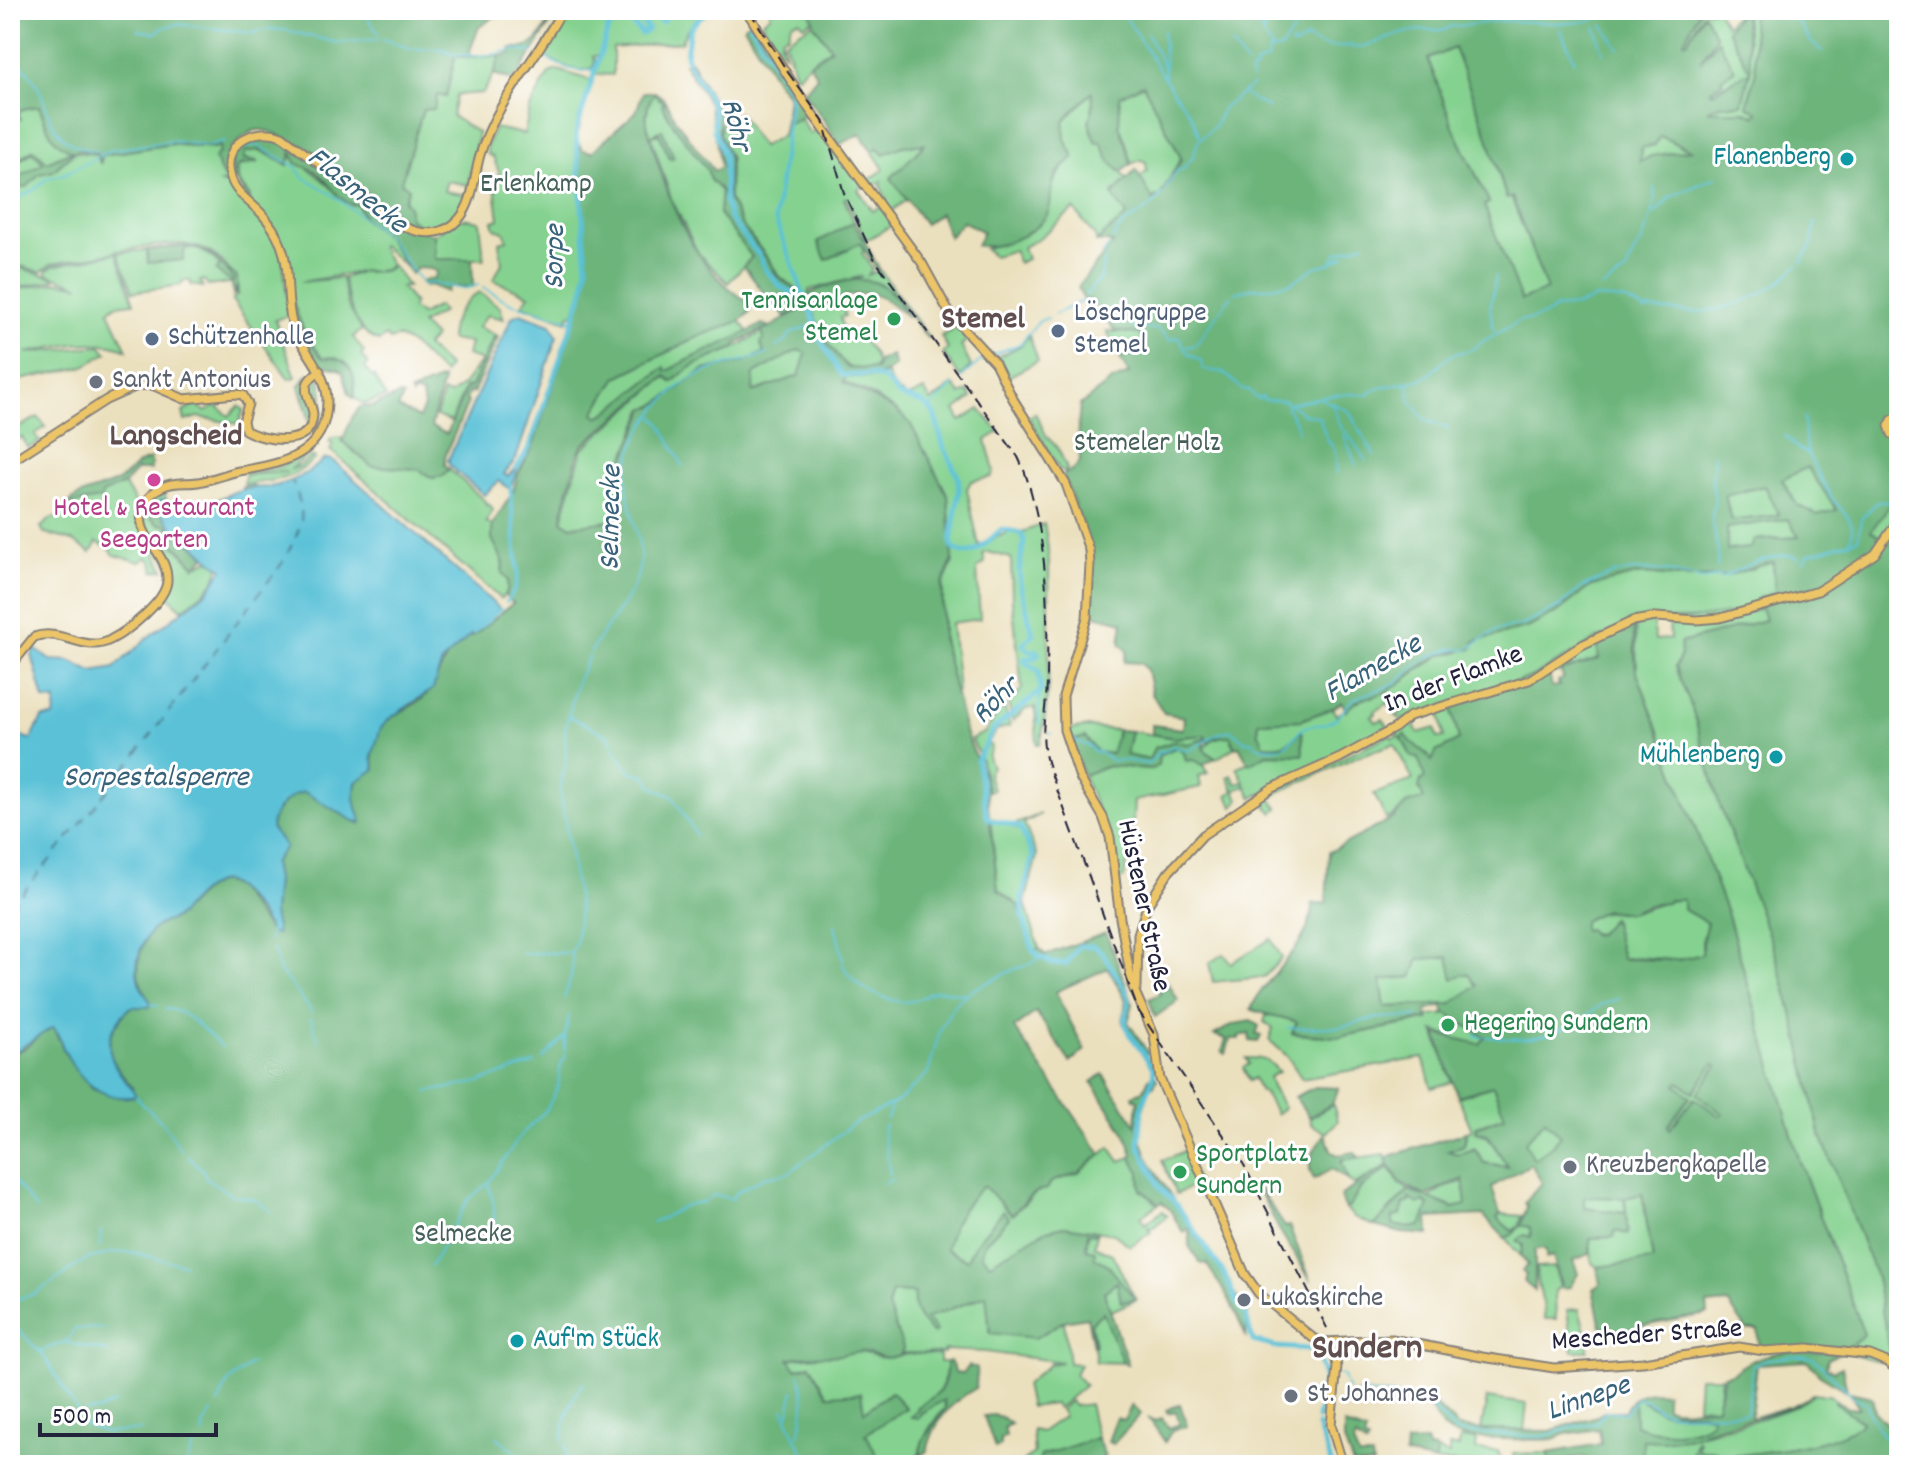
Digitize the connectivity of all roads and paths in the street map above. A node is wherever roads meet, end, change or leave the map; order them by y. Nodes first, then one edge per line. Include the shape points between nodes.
1 (562, 10) edge
2 (746, 10) edge
3 (539, 63) dead end
4 (526, 68) junction
5 (320, 371) junction
6 (1899, 417) edge
7 (1899, 437) edge
8 (10, 462) edge
9 (1899, 519) edge
10 (10, 667) edge
11 (1141, 1007) junction
12 (1305, 1331) joint
13 (1333, 1342) junction
14 (1899, 1371) edge
15 (1343, 1465) edge

1 - 4 main road
2 - 11 main road, Hüstener Straße via 809,109 922,263 950,314 995,363 1061,475 1089,550 1087,618 1063,696 1062,719 1080,778 1110,837 1128,965
3 - 4 main road
4 - 5 main road via 487,134 461,217 440,231 420,232 391,218 282,136 255,133 233,150 232,181 264,215 280,242 292,321
5 - 8 main road via 307,386 311,424 296,438 245,430 248,404 243,395 181,398 147,384 106,400
5 - 10 main road via 325,414 299,456 271,467 168,485 148,499 141,526 167,577 155,605 102,644 55,634 34,637
6 - 7 main road via 1889,426
9 - 11 main road, In der Flamke via 1875,554 1818,591 1720,618 1656,617 1627,623 1529,680 1410,716 1242,806 1199,840 1149,902 1138,934 1135,975
11 - 12 main road, Hüstener Straße via 1154,1035 1160,1079 1245,1274 1259,1294
12 - 13 main road, Mescheder Straße via 1318,1341
13 - 14 main road, Mescheder Straße via 1399,1339 1554,1368 1642,1363 1739,1347 1808,1348 1870,1355
13 - 15 main road via 1337,1379 1331,1425

